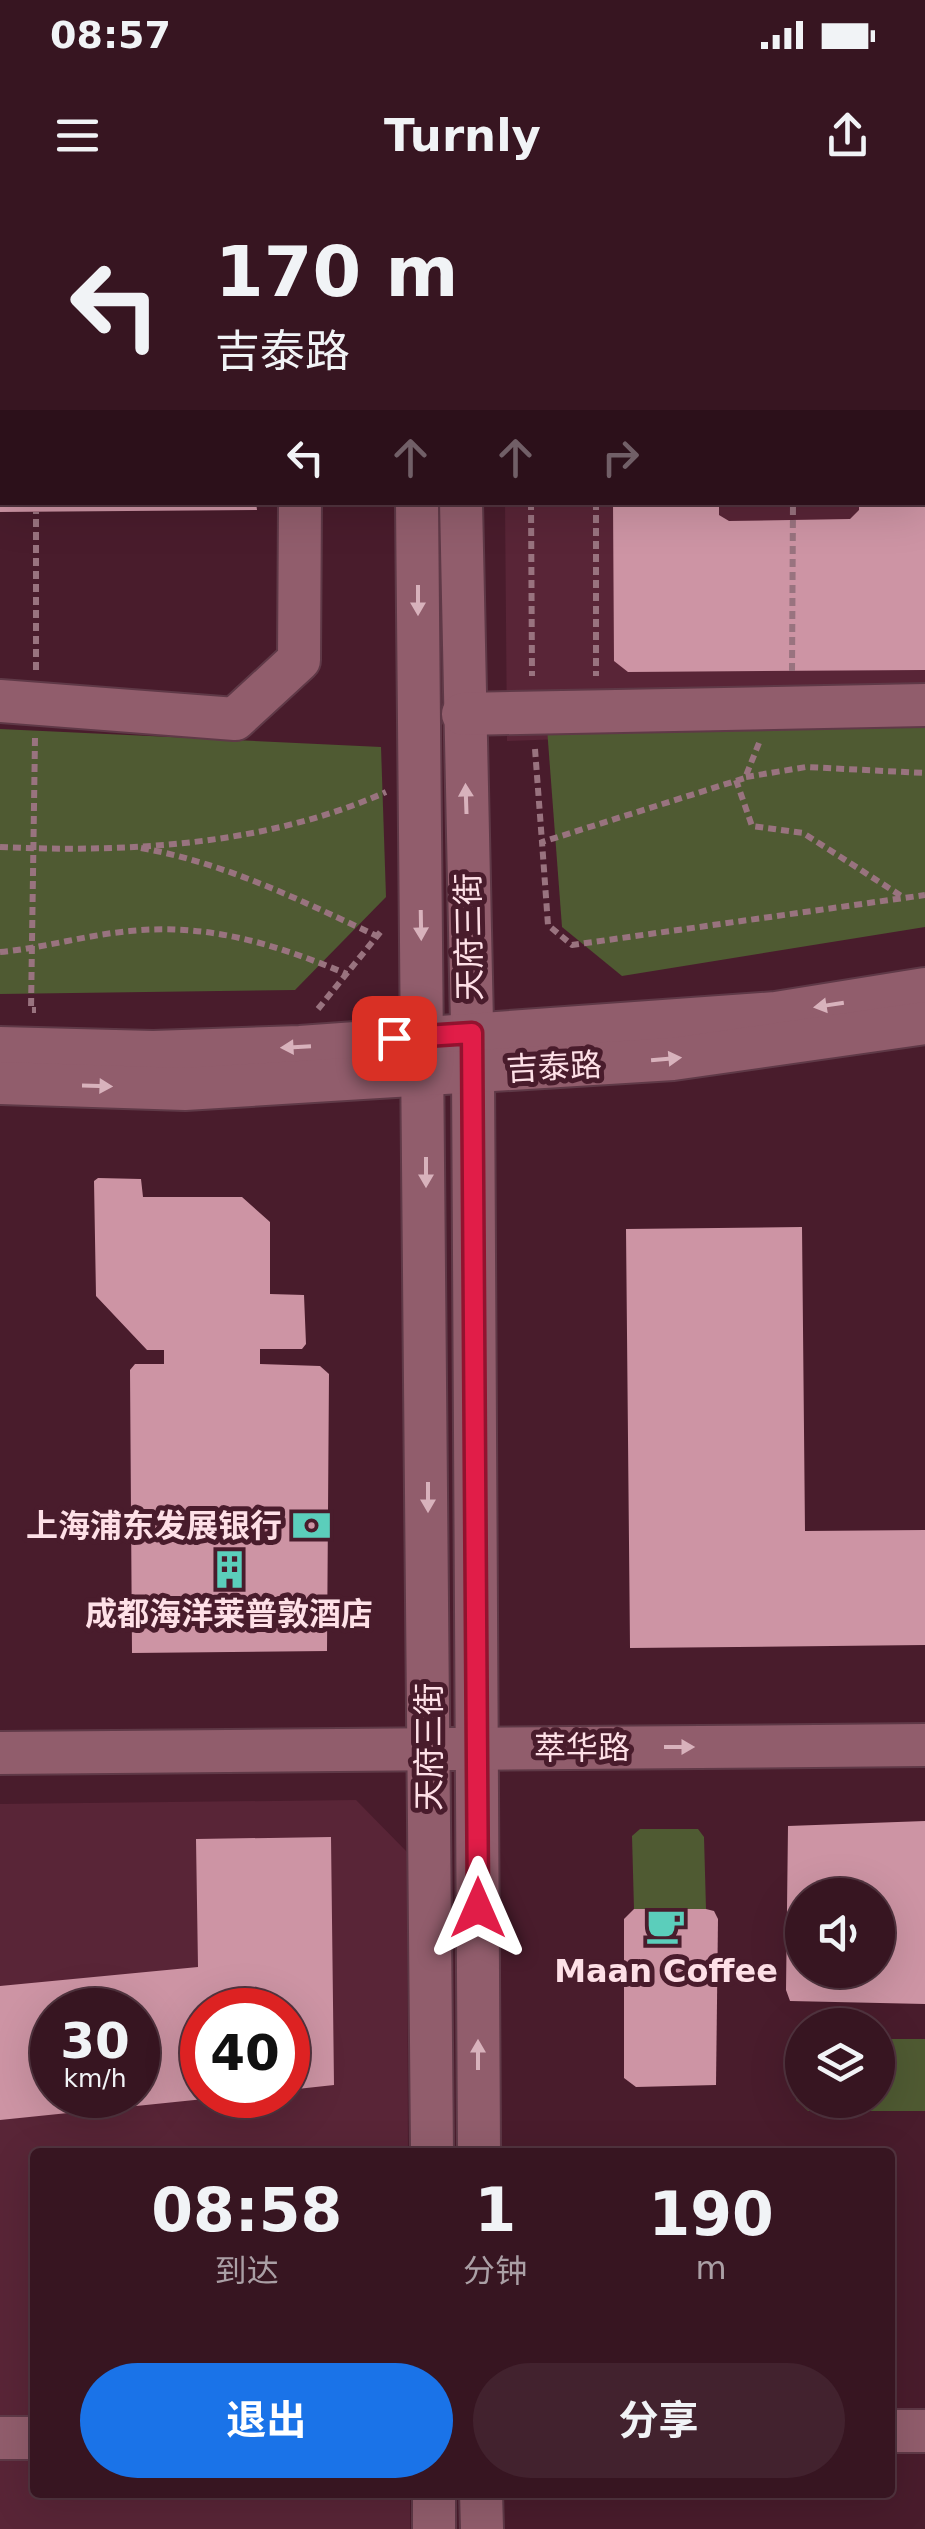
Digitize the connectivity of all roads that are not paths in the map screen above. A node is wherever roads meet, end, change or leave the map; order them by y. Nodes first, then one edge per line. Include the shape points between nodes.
1 (300, 505) edge
2 (417, 505) edge
3 (462, 505) edge
4 (18, 702) edge
5 (925, 704) edge
6 (464, 714) junction
7 (925, 989) edge
8 (925, 1023) edge
9 (0, 1048) edge
10 (472, 1052) junction
11 (425, 1055) junction
12 (0, 1083) edge
13 (925, 1745) edge
14 (476, 1748) junction
15 (430, 1750) junction
16 (0, 1753) edge
17 (432, 2148) edge
18 (479, 2148) edge
19 (895, 2431) edge
20 (925, 2431) edge
21 (0, 2438) edge
22 (30, 2438) edge
23 (434, 2498) edge
24 (481, 2498) edge
25 (434, 2529) edge
26 (482, 2529) edge

1 - 4 street via 299,660 235,719
2 -> 11 street, 天府三街
3 - 6 street, 天府三街
5 - 6 street
10 -> 6 street, 天府三街
7 -> 10 street, 吉泰路
10 -> 8 street, 吉泰路 via 673,1059
11 -> 9 street, 吉泰路 via 300,1047
10 - 11 street, 吉泰路
10 - 14 street, 天府三街
12 -> 11 street, 吉泰路 via 185,1089
11 -> 15 street, 天府三街
14 -> 13 street, 萃华路
14 - 15 street, 萃华路
18 -> 14 street, 天府三街
15 - 16 street, 萃华路
15 - 17 street, 天府三街
19 - 20 street
21 - 22 street
23 - 25 street
24 - 26 street

